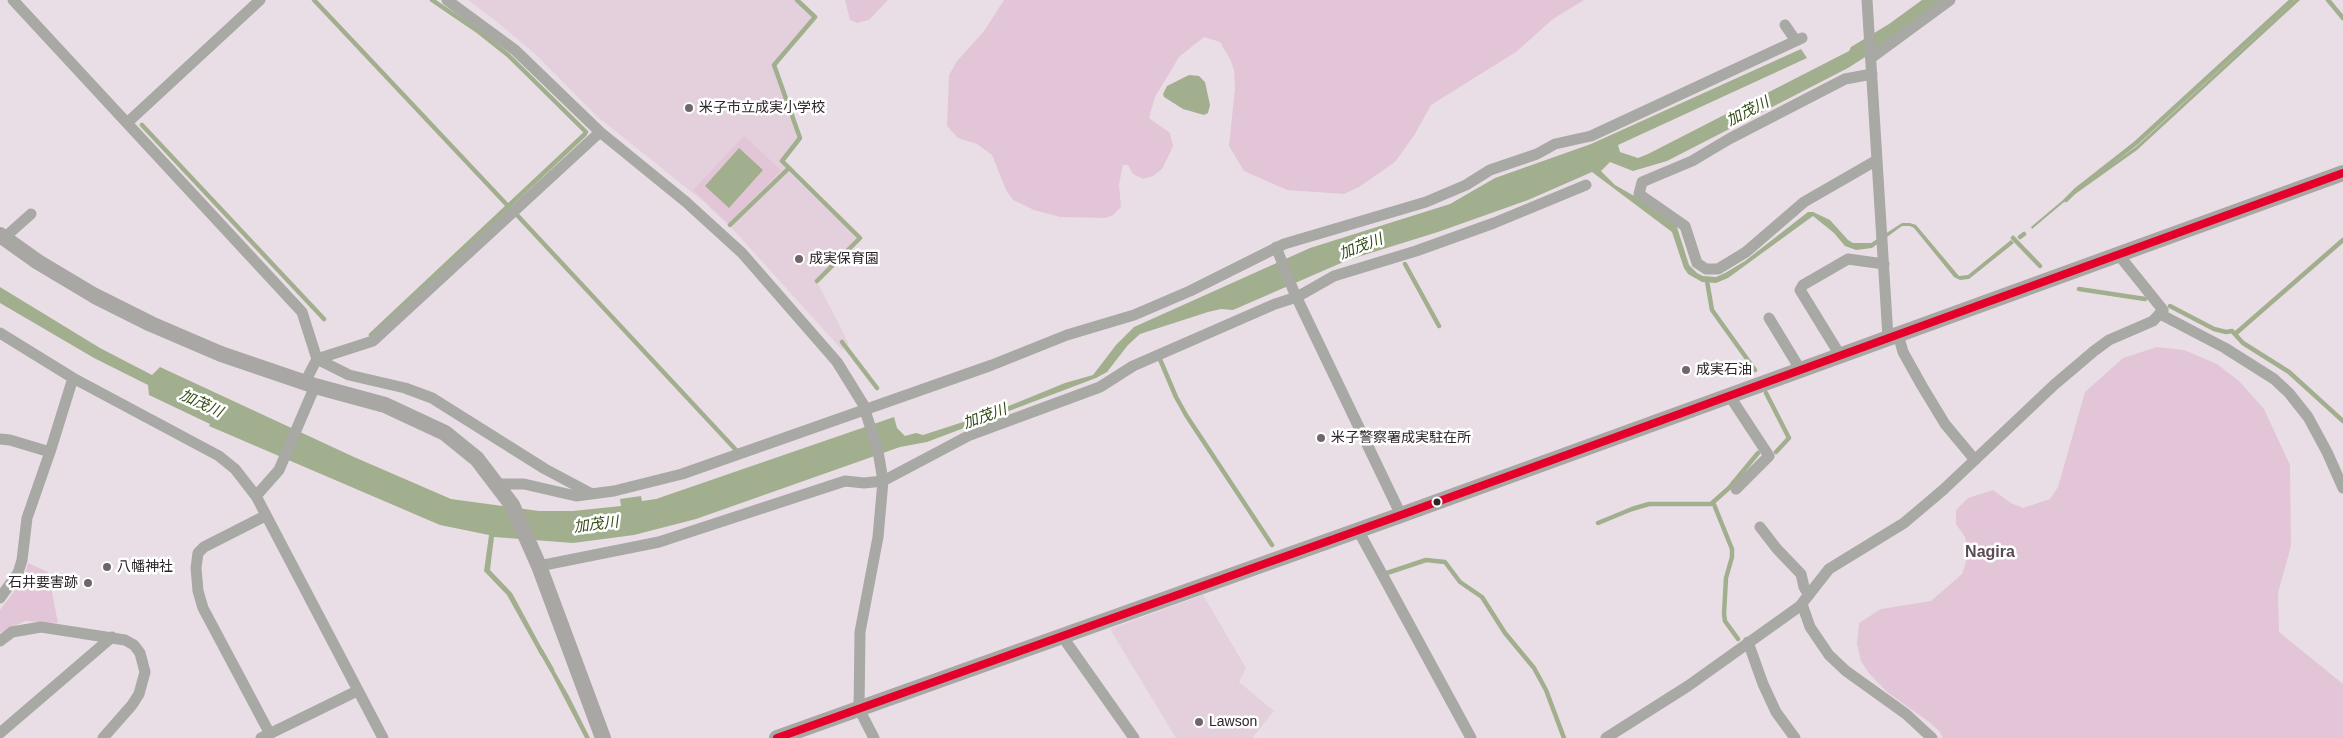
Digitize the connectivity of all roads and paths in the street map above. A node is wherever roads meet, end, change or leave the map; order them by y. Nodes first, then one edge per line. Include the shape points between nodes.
1 (13, 0) edge
2 (260, 0) edge
3 (447, 0) edge
4 (1867, 0) edge
5 (1950, 0) edge
6 (1785, 25) dead end
7 (1871, 58) junction
8 (1872, 74) junction
9 (127, 124) junction
10 (600, 132) junction
11 (1877, 160) junction
12 (2343, 173) edge
13 (1586, 185) dead end
14 (31, 214) dead end
15 (2, 236) edge
16 (1276, 248) junction
17 (2118, 254) junction
18 (1884, 264) junction
19 (1296, 294) junction
20 (2160, 314) junction
21 (1769, 318) dead end
22 (0, 333) edge
23 (1893, 336) junction
24 (1840, 355) junction
25 (317, 359) junction
26 (1800, 369) junction
27 (72, 378) junction
28 (309, 389) junction
29 (1729, 395) junction
30 (866, 410) junction
31 (0, 439) edge
32 (50, 452) junction
33 (1975, 460) junction
34 (883, 481) junction
35 (498, 484) junction
36 (2343, 488) edge
37 (1736, 489) dead end
38 (592, 494) junction
39 (256, 496) junction
40 (1401, 515) junction
41 (265, 516) junction
42 (1760, 527) dead end
43 (1358, 530) junction
44 (536, 560) junction
45 (0, 598) edge
46 (1805, 600) junction
47 (1062, 636) junction
48 (112, 637) junction
49 (0, 641) edge
50 (1748, 642) junction
51 (357, 691) junction
52 (859, 709) junction
53 (0, 733) edge
54 (265, 736) edge
55 (103, 738) edge
56 (382, 738) edge
57 (603, 738) edge
58 (778, 738) edge
59 (874, 738) edge
60 (1134, 738) edge
61 (1471, 738) edge
62 (1606, 738) edge
63 (1795, 738) edge
64 (1932, 738) edge

1 - 9 street
2 - 9 street
3 - 10 street via 515,50
4 - 7 street
5 - 7 street
6 - 16 street via 1799,39 1591,136 1555,144 1537,154 1490,170 1466,185 1426,202
7 - 8 street
8 - 11 street
8 - 11 street via 1845,79 1692,161 1642,182 1639,194 1685,226 1697,263 1706,269 1718,269 1746,252 1804,202
9 - 25 street via 302,312
10 - 25 street via 373,342
10 - 30 street via 742,253 843,370
11 - 18 street
12 - 17 main road
13 - 19 street via 1494,223 1334,276
14 - 15 street
15 - 28 main road via 87,291 151,324
16 - 19 street
16 - 30 street via 1134,315 1067,335
17 - 20 street via 2163,310
17 - 23 main road
18 - 23 street
18 - 24 street via 1848,259 1803,285 1800,290
19 - 34 street via 1133,366 1100,387 970,435
19 - 40 street
20 - 33 street via 2153,321 2109,340 2094,351
20 - 36 street via 2225,348 2274,379 2289,393 2328,452
21 - 26 street
22 - 27 street
23 - 24 main road
23 - 33 street via 1945,424
24 - 26 main road
25 - 28 street
25 - 38 street via 349,374 432,398 545,469
26 - 29 main road
27 - 32 street
27 - 39 street via 219,456 235,469
28 - 35 main road via 385,405 444,433 477,459
28 - 39 street via 279,470
29 - 37 street via 1769,456
29 - 40 main road
30 - 34 street
30 - 38 street via 682,474
31 - 32 street
32 - 45 street via 27,518 18,573
33 - 46 street via 1904,523 1829,569
34 - 44 street via 845,481 659,542
34 - 52 street via 878,537 860,632
35 - 38 street via 524,484 576,496
35 - 44 main road via 512,505
39 - 41 street
40 - 43 main road
41 - 51 street
41 - 54 street via 204,547 198,553 196,568 203,608
42 - 46 street via 1801,574
43 - 47 main road
43 - 61 street
44 - 57 main road
46 - 50 street
46 - 64 street via 1810,627 1829,655
47 - 52 main road
47 - 60 street
48 - 49 street via 41,628 12,632
48 - 53 street
48 - 55 street via 134,645 144,662 145,672 132,705
50 - 62 street via 1688,686
50 - 63 street via 1776,712
51 - 54 street
51 - 56 street
52 - 58 main road
52 - 59 street

